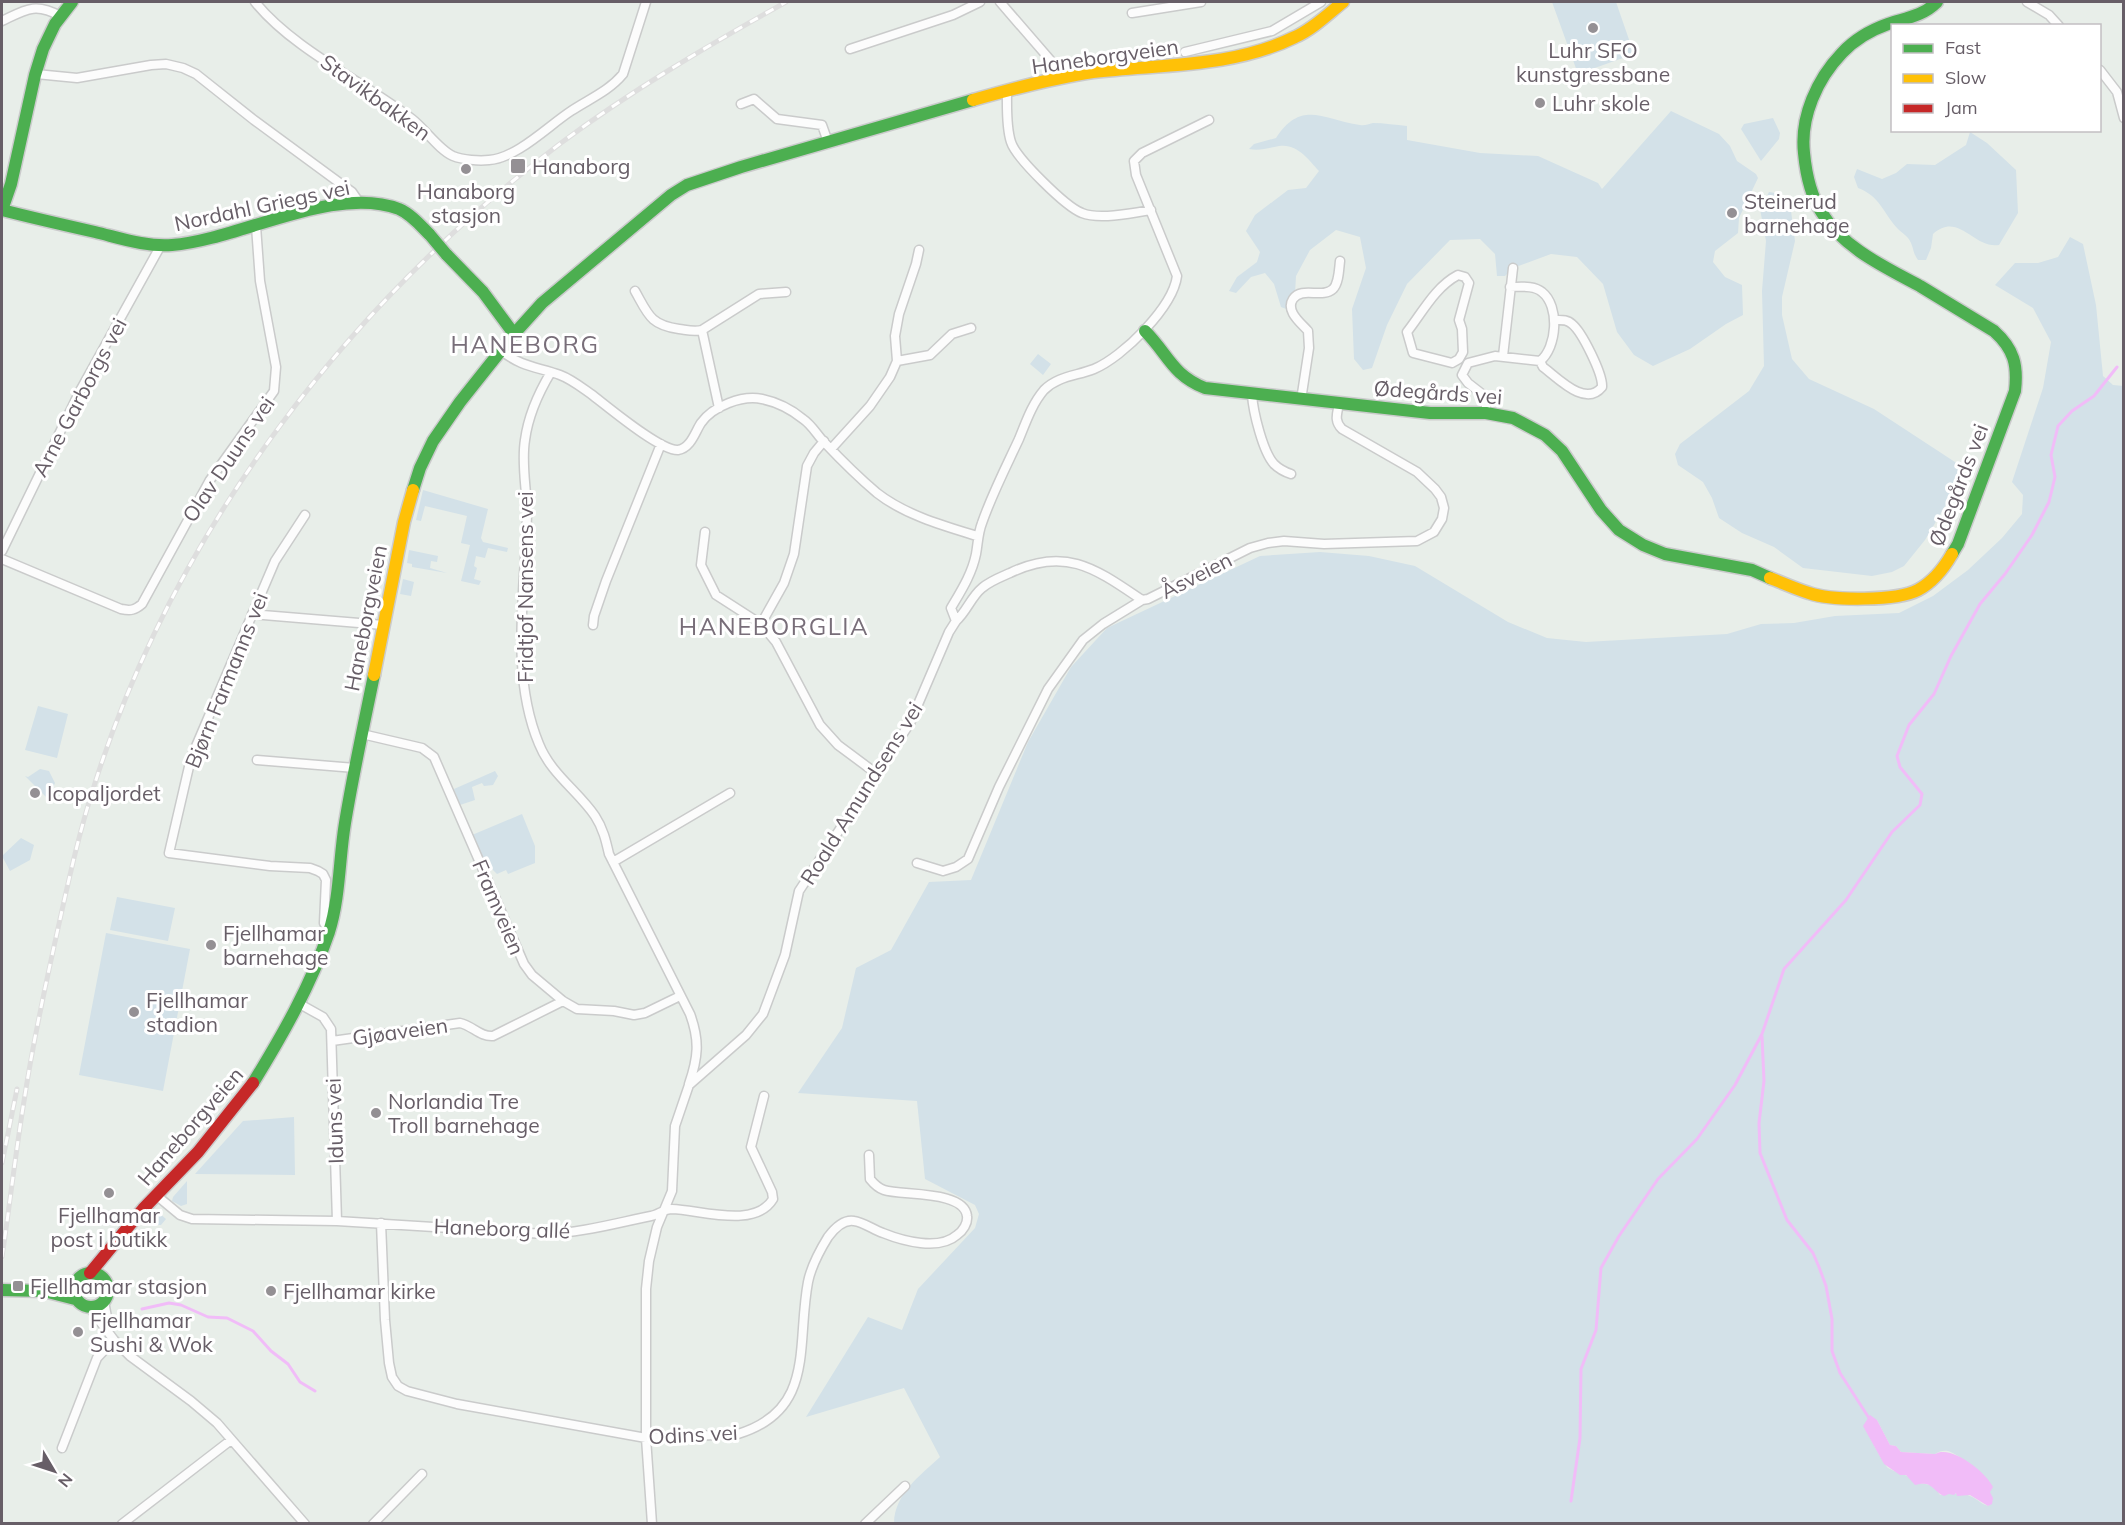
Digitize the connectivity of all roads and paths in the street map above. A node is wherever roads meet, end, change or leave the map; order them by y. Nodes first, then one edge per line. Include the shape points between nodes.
1 (72, 2) edge
2 (255, 2) edge
3 (646, 2) edge
4 (980, 2) edge
5 (1000, 2) edge
6 (1201, 2) edge
7 (1321, 2) edge
8 (1343, 2) edge
9 (1937, 2) edge
10 (2027, 2) edge
11 (1132, 13) dead end
12 (60, 16) junction
13 (2, 21) edge
14 (2057, 24) edge
15 (850, 49) dead end
16 (1185, 52) dead end
17 (2101, 71) edge
18 (36, 74) junction
19 (1065, 77) junction
20 (1007, 91) junction
21 (741, 104) dead end
22 (2124, 118) edge
23 (1209, 120) dead end
24 (828, 142) junction
25 (359, 202) junction
26 (2, 210) edge
27 (1151, 210) junction
28 (256, 226) junction
29 (161, 245) junction
30 (919, 250) dead end
31 (1340, 261) dead end
32 (1513, 268) dead end
33 (1510, 287) junction
34 (635, 291) dead end
35 (786, 292) dead end
36 (1554, 320) junction
37 (971, 328) dead end
38 (702, 330) junction
39 (1145, 331) junction
40 (514, 334) junction
41 (502, 351) junction
42 (1503, 356) junction
43 (897, 361) junction
44 (1540, 361) junction
45 (1462, 363) junction
46 (551, 372) junction
47 (1252, 394) junction
48 (1301, 400) junction
49 (1339, 404) junction
50 (719, 408) junction
51 (1486, 413) junction
52 (824, 441) junction
53 (660, 444) junction
54 (831, 449) junction
55 (1291, 474) dead end
56 (305, 515) dead end
57 (705, 532) dead end
58 (977, 536) junction
59 (2, 551) edge
60 (2, 559) edge
61 (1142, 600) junction
62 (252, 614) junction
63 (956, 621) junction
64 (761, 624) junction
65 (383, 625) junction
66 (593, 625) dead end
67 (362, 734) junction
68 (256, 760) dead end
69 (355, 768) junction
70 (877, 774) junction
71 (730, 793) dead end
72 (613, 862) junction
73 (917, 863) dead end
74 (329, 931) junction
75 (680, 996) junction
76 (563, 1001) junction
77 (298, 1003) junction
78 (332, 1041) junction
79 (691, 1084) junction
80 (764, 1096) dead end
81 (869, 1155) dead end
82 (156, 1195) junction
83 (664, 1211) junction
84 (337, 1221) junction
85 (381, 1223) junction
86 (114, 1246) junction
87 (90, 1273) junction
88 (105, 1281) junction
89 (75, 1282) junction
90 (2, 1290) edge
91 (44, 1291) junction
92 (75, 1299) junction
93 (104, 1301) junction
94 (90, 1308) junction
95 (113, 1337) junction
96 (646, 1438) junction
97 (231, 1440) junction
98 (62, 1448) dead end
99 (422, 1474) dead end
100 (906, 1486) dead end
101 (122, 1524) edge
102 (305, 1524) edge
103 (373, 1524) edge
104 (652, 1524) edge
105 (865, 1524) edge

1 - 12 street
2 - 3 street, Stavikbakken via 302,43 414,121 449,154 491,160 521,147 616,83 623,75
4 - 15 street via 953,15
5 - 19 street
6 - 11 street
7 - 16 street via 1272,31
8 - 19 street, Haneborgveien via 1298,36 1251,53 1171,68
9 - 51 street, Ødegårds vei via 1920,15 1869,32 1840,56 1812,102 1803,138 1808,186 1818,208 1838,234 1873,260 1994,331 2013,352 2017,369 2015,391 1958,544 1936,577 1919,590 1898,597 1837,598 1810,594 1752,570 1665,554 1619,530 1595,502 1571,461 1545,435 1513,418
10 - 14 street
12 - 13 street via 36,7
12 - 18 street via 47,38
17 - 22 street via 2117,92
18 - 25 street via 77,78 152,64 183,68 344,185
18 - 26 street via 14,177
19 - 20 street, Haneborgveien
20 - 24 street, Haneborgveien
20 - 27 street via 1011,143 1062,199 1083,214
21 - 24 street via 754,99 777,119 822,125
23 - 27 street via 1136,158 1136,175
24 - 40 street, Haneborgveien via 687,185 557,290
25 - 28 street, Nordahl Griegs vei
25 - 40 street, Nordahl Griegs vei, bridge via 400,209 420,224 483,292
26 - 29 street, Nordahl Griegs vei
27 - 39 street, Roald Amundsens vei via 1177,276 1173,291
28 - 29 street, Nordahl Griegs vei via 183,244
28 - 60 street, Olav Duuns vei via 260,281 276,367 274,391 210,480 142,604 129,611 121,609
29 - 59 street, Arne Garborgs vei via 80,391
30 - 43 street via 899,314 895,336
31 - 48 street via 1332,290 1301,293 1291,303 1293,313 1308,331
32 - 33 street
33 - 36 street via 1542,291 1551,303
33 - 42 street
34 - 38 street via 659,325
35 - 38 street via 759,294
36 - 44 street via 1550,347
36 - 44 street via 1565,320 1579,332 1600,373 1602,387 1592,395 1574,391
37 - 43 street via 952,334 930,355
38 - 50 street
39 - 47 street, Ødegårds vei via 1186,380 1205,388
39 - 58 street, Roald Amundsens vei via 1108,361 1065,376 1040,395 994,490
40 - 41 street, Haneborgveien
41 - 46 street via 523,364
41 - 65 street, Haneborgveien via 446,421 420,468 404,522
42 - 44 street
42 - 45 street
43 - 54 street via 870,406
45 - 45 street via 1459,320 1469,283 1458,275 1435,295 1407,332 1413,353
45 - 51 street via 1464,379 1486,397
46 - 53 street via 575,382
46 - 72 street, Fridtjof Nansens vei via 524,443 525,699 540,747 552,767 595,816
47 - 48 street, Ødegårds vei
47 - 55 street via 1254,415 1269,458
48 - 49 street, Ødegårds vei
49 - 51 street, Ødegårds vei via 1430,413
49 - 61 street, Åsveien via 1336,420 1341,429 1417,472 1441,497 1442,519 1434,532 1418,541 1268,543
50 - 52 street via 761,399 777,404 805,420
50 - 53 street via 702,422 684,448
52 - 54 street
52 - 64 street via 807,466 794,554 784,583
53 - 66 street via 606,581
54 - 58 street via 855,474 905,510
56 - 62 street, Bjørn Farmanns vei via 275,561
57 - 64 street via 701,565 716,595
58 - 63 street, Roald Amundsens vei via 968,577 951,608
61 - 63 street via 1085,565 1043,561 987,584
61 - 73 street, Åsveien via 1083,640 1048,689 968,859 943,871
62 - 65 street
62 - 74 street, Bjørn Farmanns vei via 191,758 169,853 318,871 326,880 324,923
63 - 70 street, Roald Amundsens vei via 910,723
64 - 70 street via 776,642 820,725 838,745
65 - 67 street, Haneborgveien
67 - 69 street, Haneborgveien
67 - 76 street, Framveien via 422,748 434,757 524,964
68 - 69 street
69 - 74 street, Haneborgveien
70 - 79 street, Roald Amundsens vei via 799,891 785,955 763,1014 746,1035
71 - 72 street
72 - 75 street, Fridtjof Nansens vei
74 - 77 street, Haneborgveien
75 - 76 street, Framveien via 634,1015 577,1009
75 - 79 street, Fridtjof Nansens vei via 697,1034
76 - 78 street, Gjøaveien via 492,1036 483,1036 460,1023
77 - 78 street, Iduns vei via 326,1019
77 - 82 street, Haneborgveien via 245,1096
78 - 84 street, Iduns vei
79 - 83 street, Fridtjof Nansens vei via 675,1126 674,1177
80 - 83 street, Haneborg allé via 751,1147 772,1192 772,1203 740,1216
81 - 96 street, Odins vei via 870,1179 878,1187 938,1197 960,1205 967,1216 962,1231 945,1242 932,1243 905,1240 853,1221 843,1223 834,1229 816,1258 808,1282 798,1379 784,1405 764,1422 738,1434
82 - 84 street, Haneborg allé via 180,1215 192,1219
82 - 86 street, Haneborgveien
83 - 85 street, Haneborg allé via 565,1233
83 - 96 street, Fridtjof Nansens vei via 649,1261 646,1289
84 - 85 street, Haneborg allé
85 - 96 street, Odins vei via 388,1363 398,1386 448,1402
86 - 87 street, Haneborgveien
86 - 88 street, Haneborgveien
87 - 88 street
87 - 89 street
88 - 93 street via 108,1291
89 - 91 street
89 - 92 street
90 - 91 street
91 - 92 street
92 - 94 street
93 - 94 street
93 - 95 street
94 - 95 street
95 - 97 street via 139,1364 217,1423
95 - 98 street via 97,1358
96 - 104 street, Fridtjof Nansens vei
97 - 101 street
97 - 102 street
99 - 103 street
100 - 105 street

